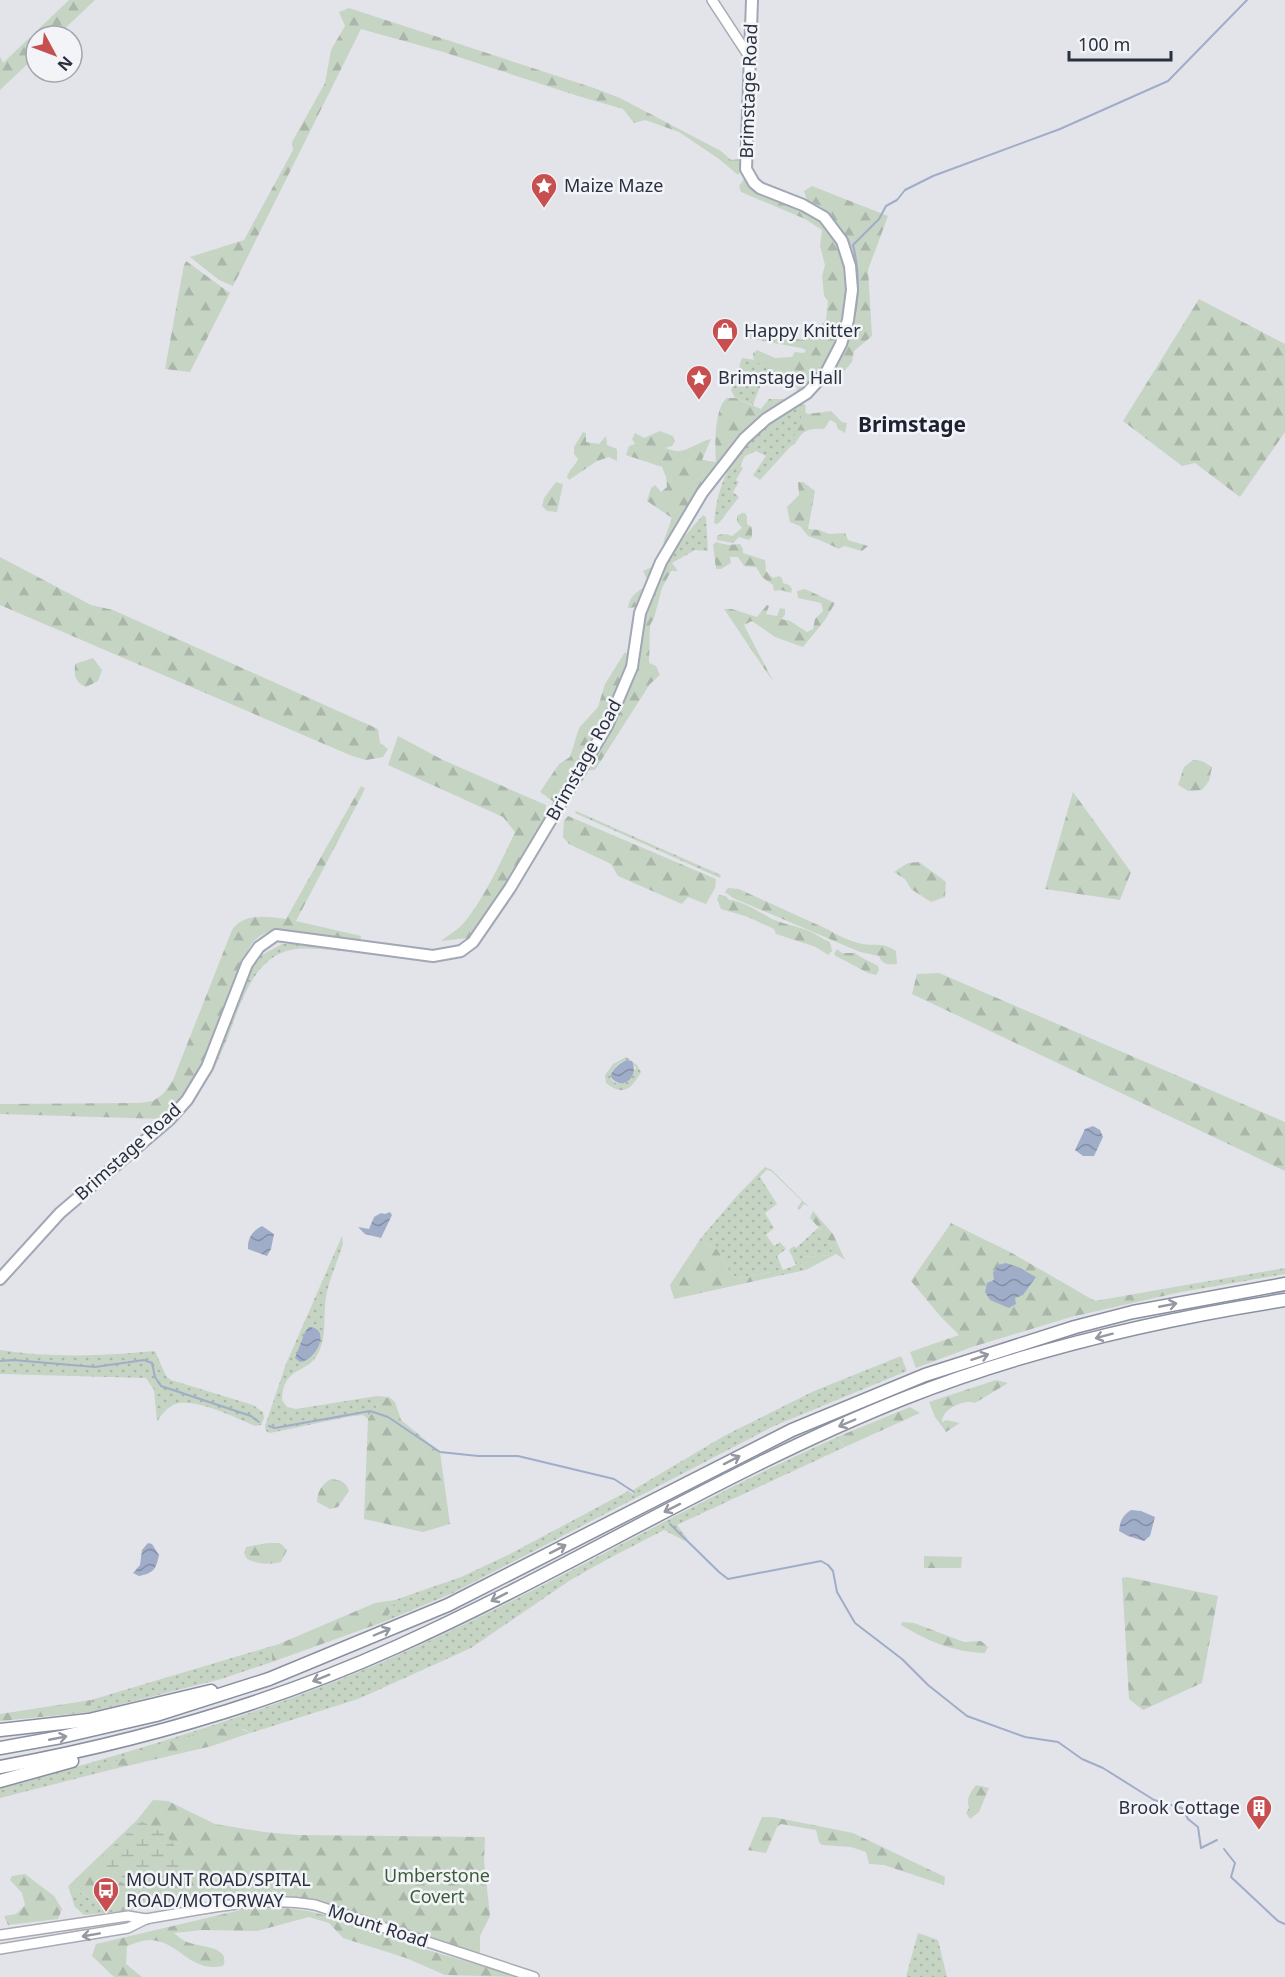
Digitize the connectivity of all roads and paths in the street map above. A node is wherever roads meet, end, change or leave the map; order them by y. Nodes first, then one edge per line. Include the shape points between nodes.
1 (712, 0) edge
2 (752, 0) edge
3 (752, 32) junction
4 (735, 34) junction
5 (751, 59) junction
6 (0, 1279) edge
7 (1285, 1284) edge
8 (1285, 1300) edge
9 (270, 1679) junction
10 (173, 1727) junction
11 (0, 1730) edge
12 (0, 1748) edge
13 (0, 1767) edge
14 (0, 1781) edge
15 (146, 1919) junction
16 (0, 1935) edge
17 (0, 1948) edge
18 (534, 1977) edge

1 - 4 main road
2 - 3 main road, Brimstage Road
3 - 4 main road
3 - 5 main road, Brimstage Road
4 - 5 main road
5 - 6 main road, Brimstage Road via 746,169 760,188 824,217 842,241 852,290 845,332 834,357 807,393 744,438 702,493 652,583 640,613 632,667 607,726 510,888 472,942 461,951 433,956 276,936 259,947 247,964 207,1067 187,1100 60,1213
9 -> 7 highway via 448,1605 792,1430 925,1375 1132,1312
8 -> 10 highway via 1210,1311 1110,1334 930,1388 796,1445 394,1648 296,1688
9 - 11 highway via 89,1720
12 -> 9 highway via 156,1715
10 - 13 highway
10 - 14 highway via 115,1749
15 - 16 main road, Mount Road via 128,1916
15 -> 17 main road, Mount Road via 129,1928
15 - 18 main road, Mount Road via 262,1901 290,1901 315,1905

